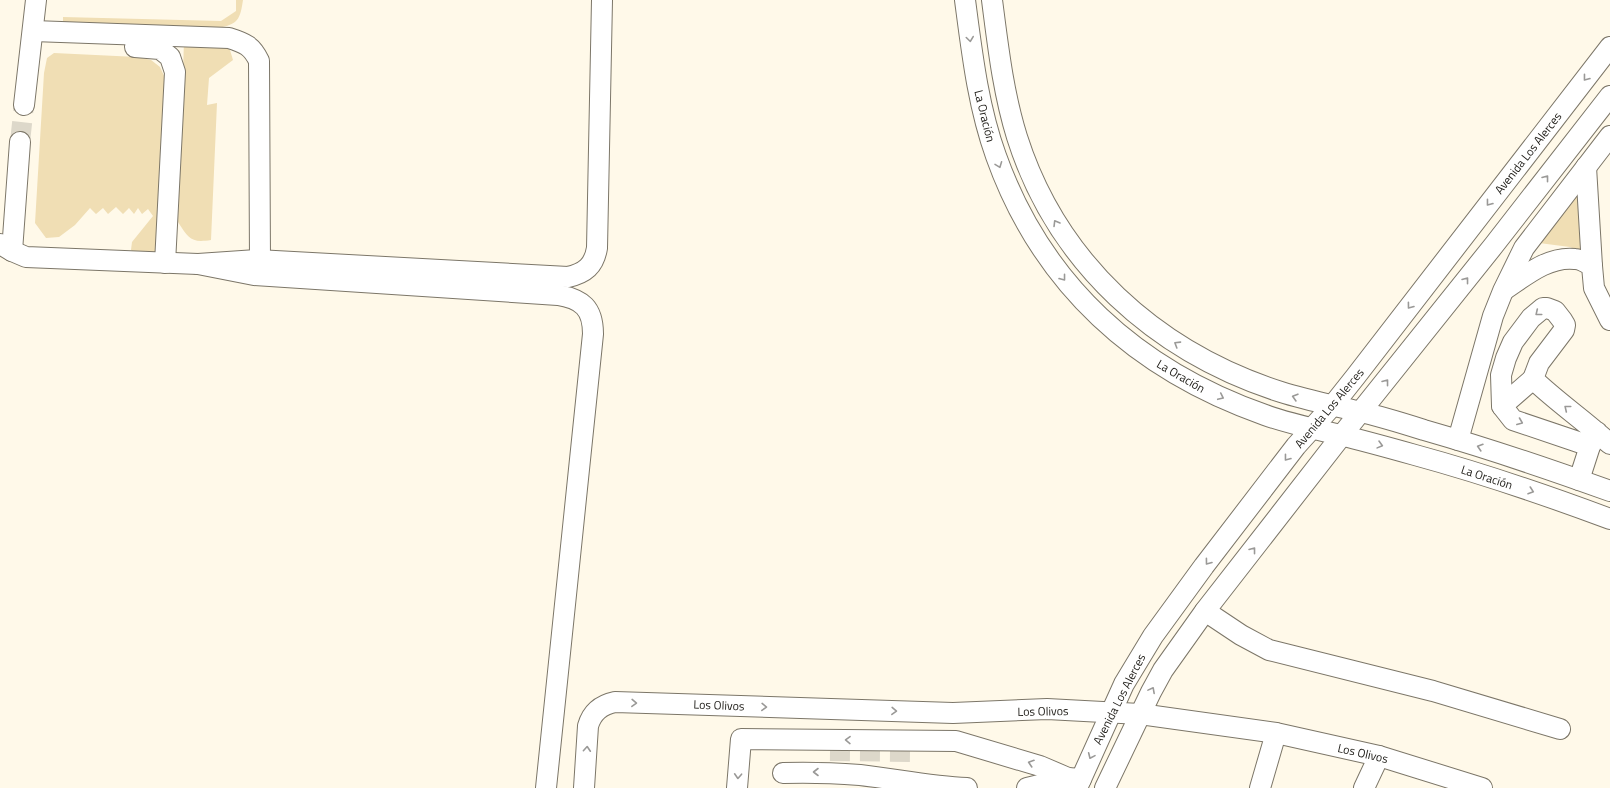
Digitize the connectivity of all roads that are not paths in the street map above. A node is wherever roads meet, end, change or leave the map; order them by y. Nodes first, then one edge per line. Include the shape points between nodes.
1 (36, 0) edge
2 (602, 0) edge
3 (965, 0) edge
4 (992, 0) edge
5 (32, 36) junction
6 (1610, 47) edge
7 (1005, 91) junction
8 (979, 95) junction
9 (1610, 96) edge
10 (24, 105) tunnel mouth
11 (1610, 136) edge
12 (20, 142) tunnel mouth
13 (1586, 167) junction
14 (6, 248) edge
15 (260, 260) junction
16 (165, 262) junction
17 (198, 264) junction
18 (1592, 266) junction
19 (1503, 292) junction
20 (1610, 320) edge
21 (1533, 379) junction
22 (1333, 405) junction
23 (1502, 406) junction
24 (1361, 412) junction
25 (1312, 428) junction
26 (1342, 435) junction
27 (1458, 440) junction
28 (1599, 441) edge
29 (1579, 480) junction
30 (1610, 491) edge
31 (1610, 519) edge
32 (1205, 611) junction
33 (1110, 713) junction
34 (1140, 714) junction
35 (1560, 729) dead end
36 (1276, 733) junction
37 (739, 750) junction
38 (830, 751) tunnel mouth
39 (916, 752) tunnel mouth
40 (1004, 754) junction
41 (1379, 756) junction
42 (783, 773) dead end
43 (1075, 782) edge
44 (1456, 784) edge
45 (911, 785) edge
46 (546, 788) edge
47 (584, 788) edge
48 (737, 788) edge
49 (967, 788) edge
50 (1027, 788) edge
51 (1105, 788) edge
52 (1260, 788) edge
53 (1364, 788) edge
54 (1482, 788) edge

1 - 5 street
2 - 15 street via 597,248 593,262 584,272 568,277
3 -> 8 street, La Oración
4 - 7 street, La Oración
5 - 10 street
5 - 15 street via 230,38 243,42 254,51 259,61
5 - 16 street via 160,49 170,57 175,72
6 -> 22 street, Avenida Los Alerces
7 - 8 street
22 -> 7 street, La Oración via 1254,383 1207,362 1150,326 1112,293 1069,243 1046,205 1017,138
8 -> 25 street, La Oración via 996,155 1017,207 1049,260 1083,302 1127,341 1191,383 1244,408
24 -> 9 street, Avenida Los Alerces
11 - 13 street
12 - 14 street
13 - 18 street
13 - 19 street via 1524,248
14 - 16 street via 26,257
15 - 17 street
16 - 17 street
17 - 46 street via 254,275 558,295 576,300 592,316 593,334
18 - 19 street via 1576,258 1560,259 1532,270
18 - 20 street via 1594,288
19 - 27 street via 1493,316
21 - 23 street
21 -> 23 street via 1539,363 1564,330 1562,320 1548,308 1543,308 1531,318 1506,358 1501,375
28 -> 21 street
22 - 24 street, La Oración
22 - 25 street, Avenida Los Alerces
23 -> 28 street via 1513,420 1531,427
24 - 26 street, Avenida Los Alerces
24 - 27 street, La Oración
25 - 26 street, La Oración
25 -> 33 street, Avenida Los Alerces via 1218,547 1153,636
26 -> 31 street, La Oración via 1477,474
32 -> 26 street, Avenida Los Alerces
29 -> 27 street, La Oración
28 - 29 street
29 - 30 street, La Oración
34 -> 32 street, Avenida Los Alerces via 1163,670
32 - 35 street via 1269,650 1434,691
33 - 34 street, Los Olivos
33 -> 43 street, Avenida Los Alerces
47 -> 33 street, Los Olivos via 590,720 602,706 615,702 967,713 1047,710
34 - 36 street, Los Olivos
34 - 51 street, Avenida Los Alerces
36 - 41 street, Los Olivos
36 - 52 street
37 - 38 street
40 -> 37 street via 956,741 741,739
37 -> 48 street
39 - 40 street
43 -> 40 street via 1040,766
41 - 44 street, Los Olivos
41 - 53 street
45 -> 42 street via 825,772
43 - 50 street
44 - 54 street, Los Olivos
45 - 49 street

